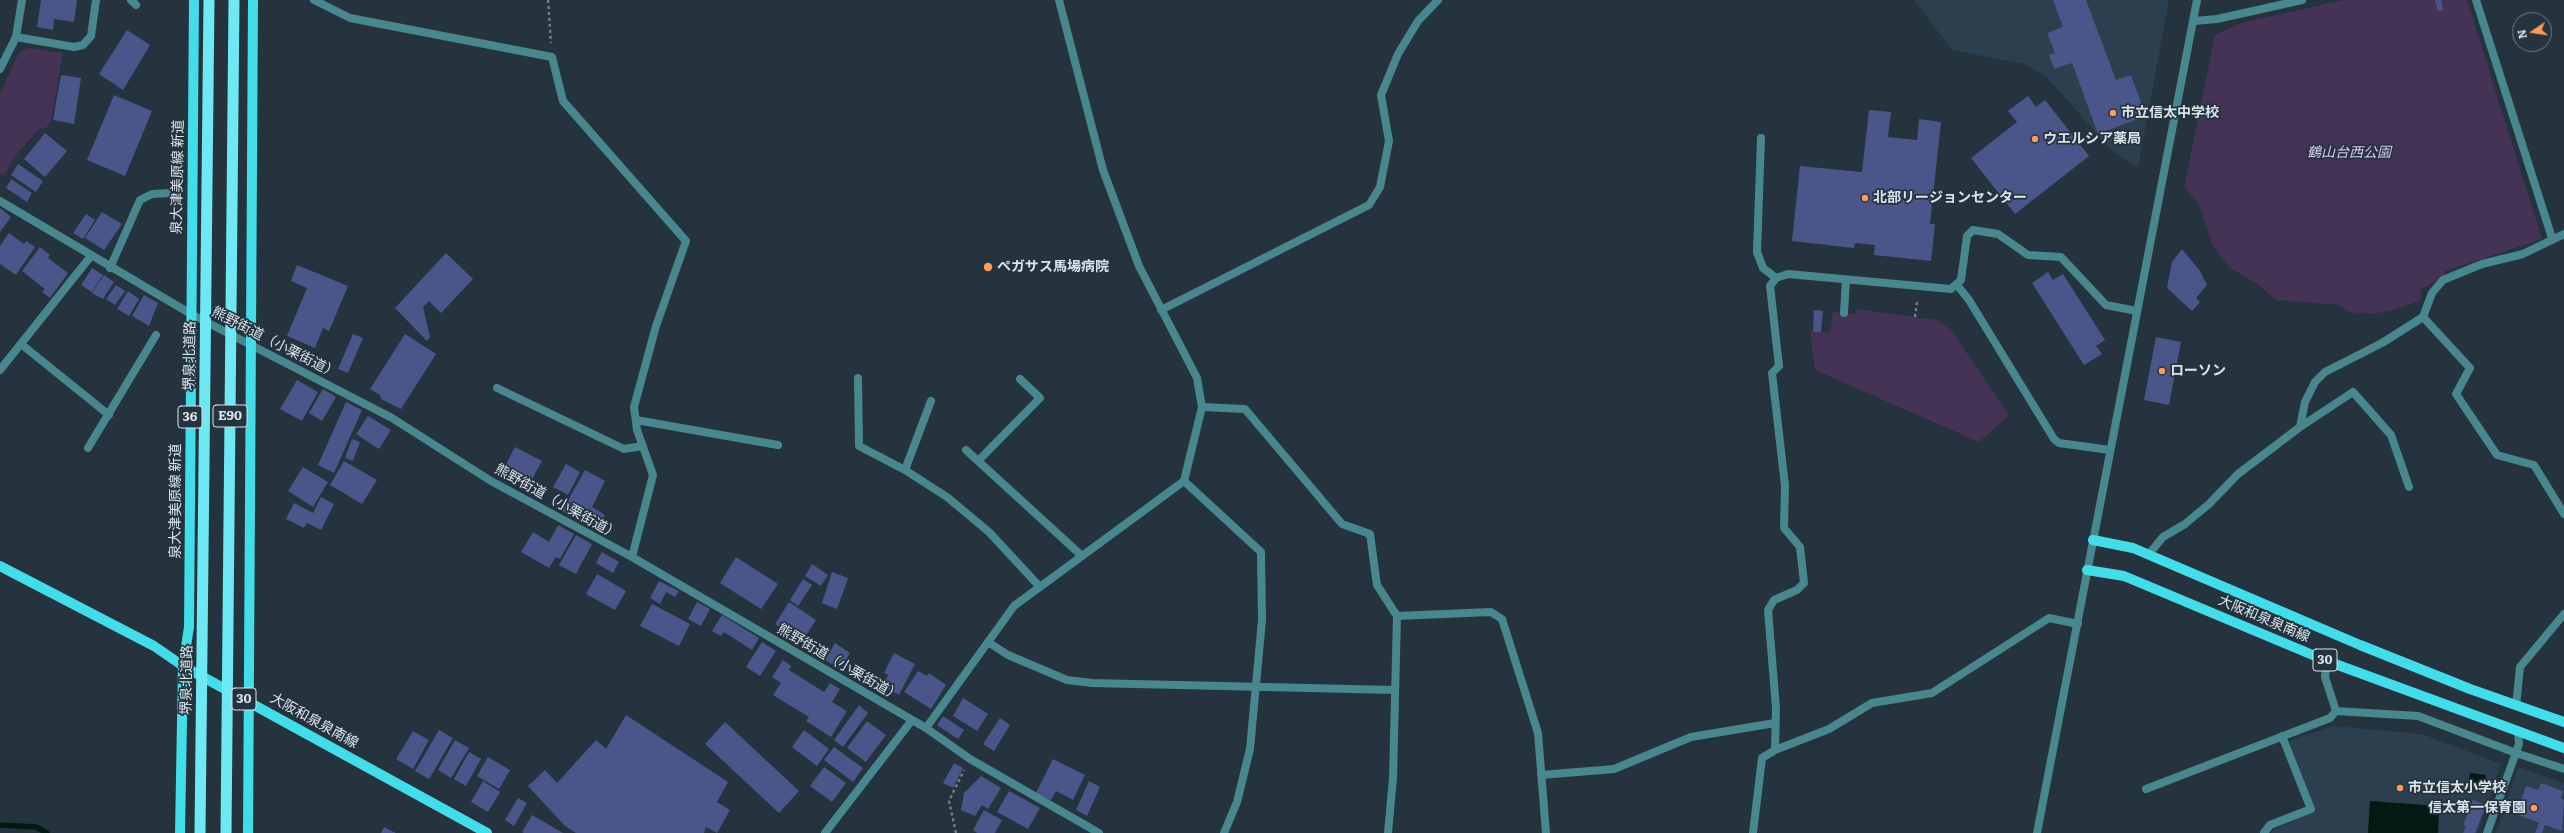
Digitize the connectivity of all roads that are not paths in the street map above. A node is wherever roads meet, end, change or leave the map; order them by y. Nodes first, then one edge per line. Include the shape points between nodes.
1 (22, 0) edge
2 (96, 0) edge
3 (194, 0) edge
4 (209, 0) edge
5 (234, 0) edge
6 (254, 0) edge
7 (314, 0) edge
8 (1059, 0) edge
9 (1438, 0) edge
10 (2197, 0) edge
11 (2302, 0) edge
12 (2476, 0) edge
13 (2194, 21) junction
14 (16, 37) junction
15 (0, 70) edge
16 (1761, 138) dead end
17 (171, 193) dead end
18 (0, 201) edge
19 (2564, 234) edge
20 (2552, 238) junction
21 (90, 256) junction
22 (110, 268) junction
23 (1776, 278) junction
24 (1846, 280) junction
25 (1957, 285) junction
26 (1161, 310) junction
27 (2136, 311) junction
28 (1844, 313) dead end
29 (191, 314) junction
30 (2423, 317) junction
31 (156, 335) dead end
32 (21, 344) junction
33 (253, 345) junction
34 (0, 370) edge
35 (858, 378) dead end
36 (1020, 378) dead end
37 (497, 388) dead end
38 (931, 401) dead end
39 (1202, 407) junction
40 (109, 415) junction
41 (636, 420) junction
42 (2300, 427) junction
43 (778, 445) dead end
44 (643, 446) junction
45 (88, 448) dead end
46 (966, 450) dead end
47 (2110, 450) junction
48 (978, 461) junction
49 (905, 470) junction
50 (1184, 481) junction
51 (2409, 487) dead end
52 (2564, 514) edge
53 (2093, 540) junction
54 (2149, 554) junction
55 (1082, 556) junction
56 (632, 557) junction
57 (0, 566) edge
58 (2087, 570) junction
59 (1039, 586) junction
60 (2564, 614) edge
61 (1397, 616) junction
62 (2078, 624) junction
63 (988, 642) junction
64 (2327, 661) junction
65 (183, 666) junction
66 (1257, 686) junction
67 (1395, 690) junction
68 (250, 702) junction
69 (2516, 706) junction
70 (2336, 711) junction
71 (912, 720) junction
72 (2564, 722) edge
73 (1775, 723) junction
74 (926, 728) junction
75 (2518, 731) junction
76 (2282, 736) junction
77 (2564, 748) edge
78 (1775, 750) junction
79 (2516, 753) junction
80 (2564, 769) edge
81 (1541, 775) junction
82 (2146, 789) dead end
83 (248, 805) junction
84 (180, 833) edge
85 (200, 833) edge
86 (226, 833) edge
87 (248, 833) edge
88 (252, 833) edge
89 (487, 833) edge
90 (825, 833) edge
91 (1099, 833) edge
92 (1224, 833) edge
93 (1388, 833) edge
94 (1546, 833) edge
95 (1753, 833) edge
96 (2037, 833) edge
97 (2264, 833) edge
98 (2487, 833) edge

1 - 14 street
2 - 14 street via 92,36 83,45 74,47
3 - 29 main road, 泉大津美原線 新道 / 36
4 - 85 highway, 堺泉北道路 / E90
5 - 86 highway, E90
6 - 33 main road
7 - 41 street via 350,18 552,57 563,101 686,241 656,326 634,407
8 - 26 street via 1103,170 1139,266
9 - 26 street via 1418,21 1398,54 1381,95 1389,141 1380,187 1369,205
10 - 13 street
11 - 13 street via 2217,19
12 - 20 street
13 - 27 street
14 - 15 street
16 - 23 street via 1757,252 1763,268
17 - 22 street via 152,194 140,200
18 - 21 street, 熊野街道（小栗街道）
19 - 20 street
20 - 30 street via 2523,254 2482,264 2443,280 2432,293
21 - 22 street, 熊野街道（小栗街道）
21 - 32 street
22 - 29 street, 熊野街道（小栗街道）
23 - 24 street via 1788,274
23 - 73 street via 1770,286 1779,366 1772,373 1785,486 1784,528 1800,547 1804,583 1797,590 1774,600 1768,610
24 - 25 street via 1944,290
24 - 28 street
25 - 27 street via 1964,273 1967,236 1973,230 1998,234 2028,255 2061,257 2106,305
25 - 47 street via 1969,300 2054,440 2059,443
26 - 39 street via 1197,378
27 - 47 street
29 - 33 street, 熊野街道（小栗街道）
29 - 65 main road, 泉大津美原線 新道 / 36 via 189,627
30 - 42 street via 2382,343 2325,372 2315,382 2305,402
30 - 52 street via 2470,368 2456,394 2497,455 2534,465
31 - 40 street
32 - 34 street
32 - 40 street
33 - 56 street, 熊野街道（小栗街道） via 392,418 491,481
33 - 68 main road
35 - 49 street via 859,446
36 - 48 street via 1040,398
37 - 44 street via 624,449
38 - 49 street
39 - 50 street
39 - 61 street via 1245,409 1342,524 1370,534 1377,585
40 - 45 street
41 - 43 street
41 - 44 street
42 - 51 street via 2353,392 2392,435
42 - 54 street via 2238,474 2185,524 2163,537
44 - 56 street via 653,475
46 - 48 street
47 - 53 street
48 - 55 street
49 - 59 street via 947,497 989,532
50 - 55 street
50 - 66 street via 1261,552 1262,620
53 - 54 main road, 大阪和泉泉南線 / 30
53 - 58 street
54 - 69 main road, 大阪和泉泉南線 / 30 via 2360,645
55 - 59 street
56 - 71 street, 熊野街道（小栗街道）
57 - 65 main road, 大阪和泉泉南線 / 30 via 154,646
58 - 62 street
58 - 64 main road, 大阪和泉泉南線 / 30 via 2124,576
59 - 63 street via 1014,606
60 - 69 street via 2520,667
61 - 67 street
61 - 81 street via 1491,612 1502,619 1538,733
62 - 78 street via 2049,618 1932,693 1872,703 1829,729
62 - 96 street
63 - 66 street via 1008,655 1067,680 1092,684
63 - 74 street
64 - 70 street via 2324,677
64 - 75 main road, 大阪和泉泉南線 / 30
65 - 68 main road, 大阪和泉泉南線 / 30
65 - 84 main road, 泉大津美原線 新道 / 36
66 - 67 street
66 - 92 street via 1250,748 1237,802
67 - 93 street
68 - 83 main road
68 - 89 main road, 大阪和泉泉南線 / 30
69 - 72 main road, 大阪和泉泉南線 / 30
70 - 76 street via 2330,718
70 - 79 street via 2418,716
71 - 74 street, 熊野街道（小栗街道）
71 - 90 street
73 - 78 street
73 - 81 street via 1691,737 1614,769
74 - 91 street, 熊野街道（小栗街道） via 970,759
75 - 77 main road, 大阪和泉泉南線 / 30
75 - 79 street via 2519,744
76 - 82 street
76 - 97 street via 2311,809 2270,825
78 - 95 street via 1762,758
79 - 80 street
79 - 98 street
81 - 94 street
83 - 87 main road
83 - 88 street

